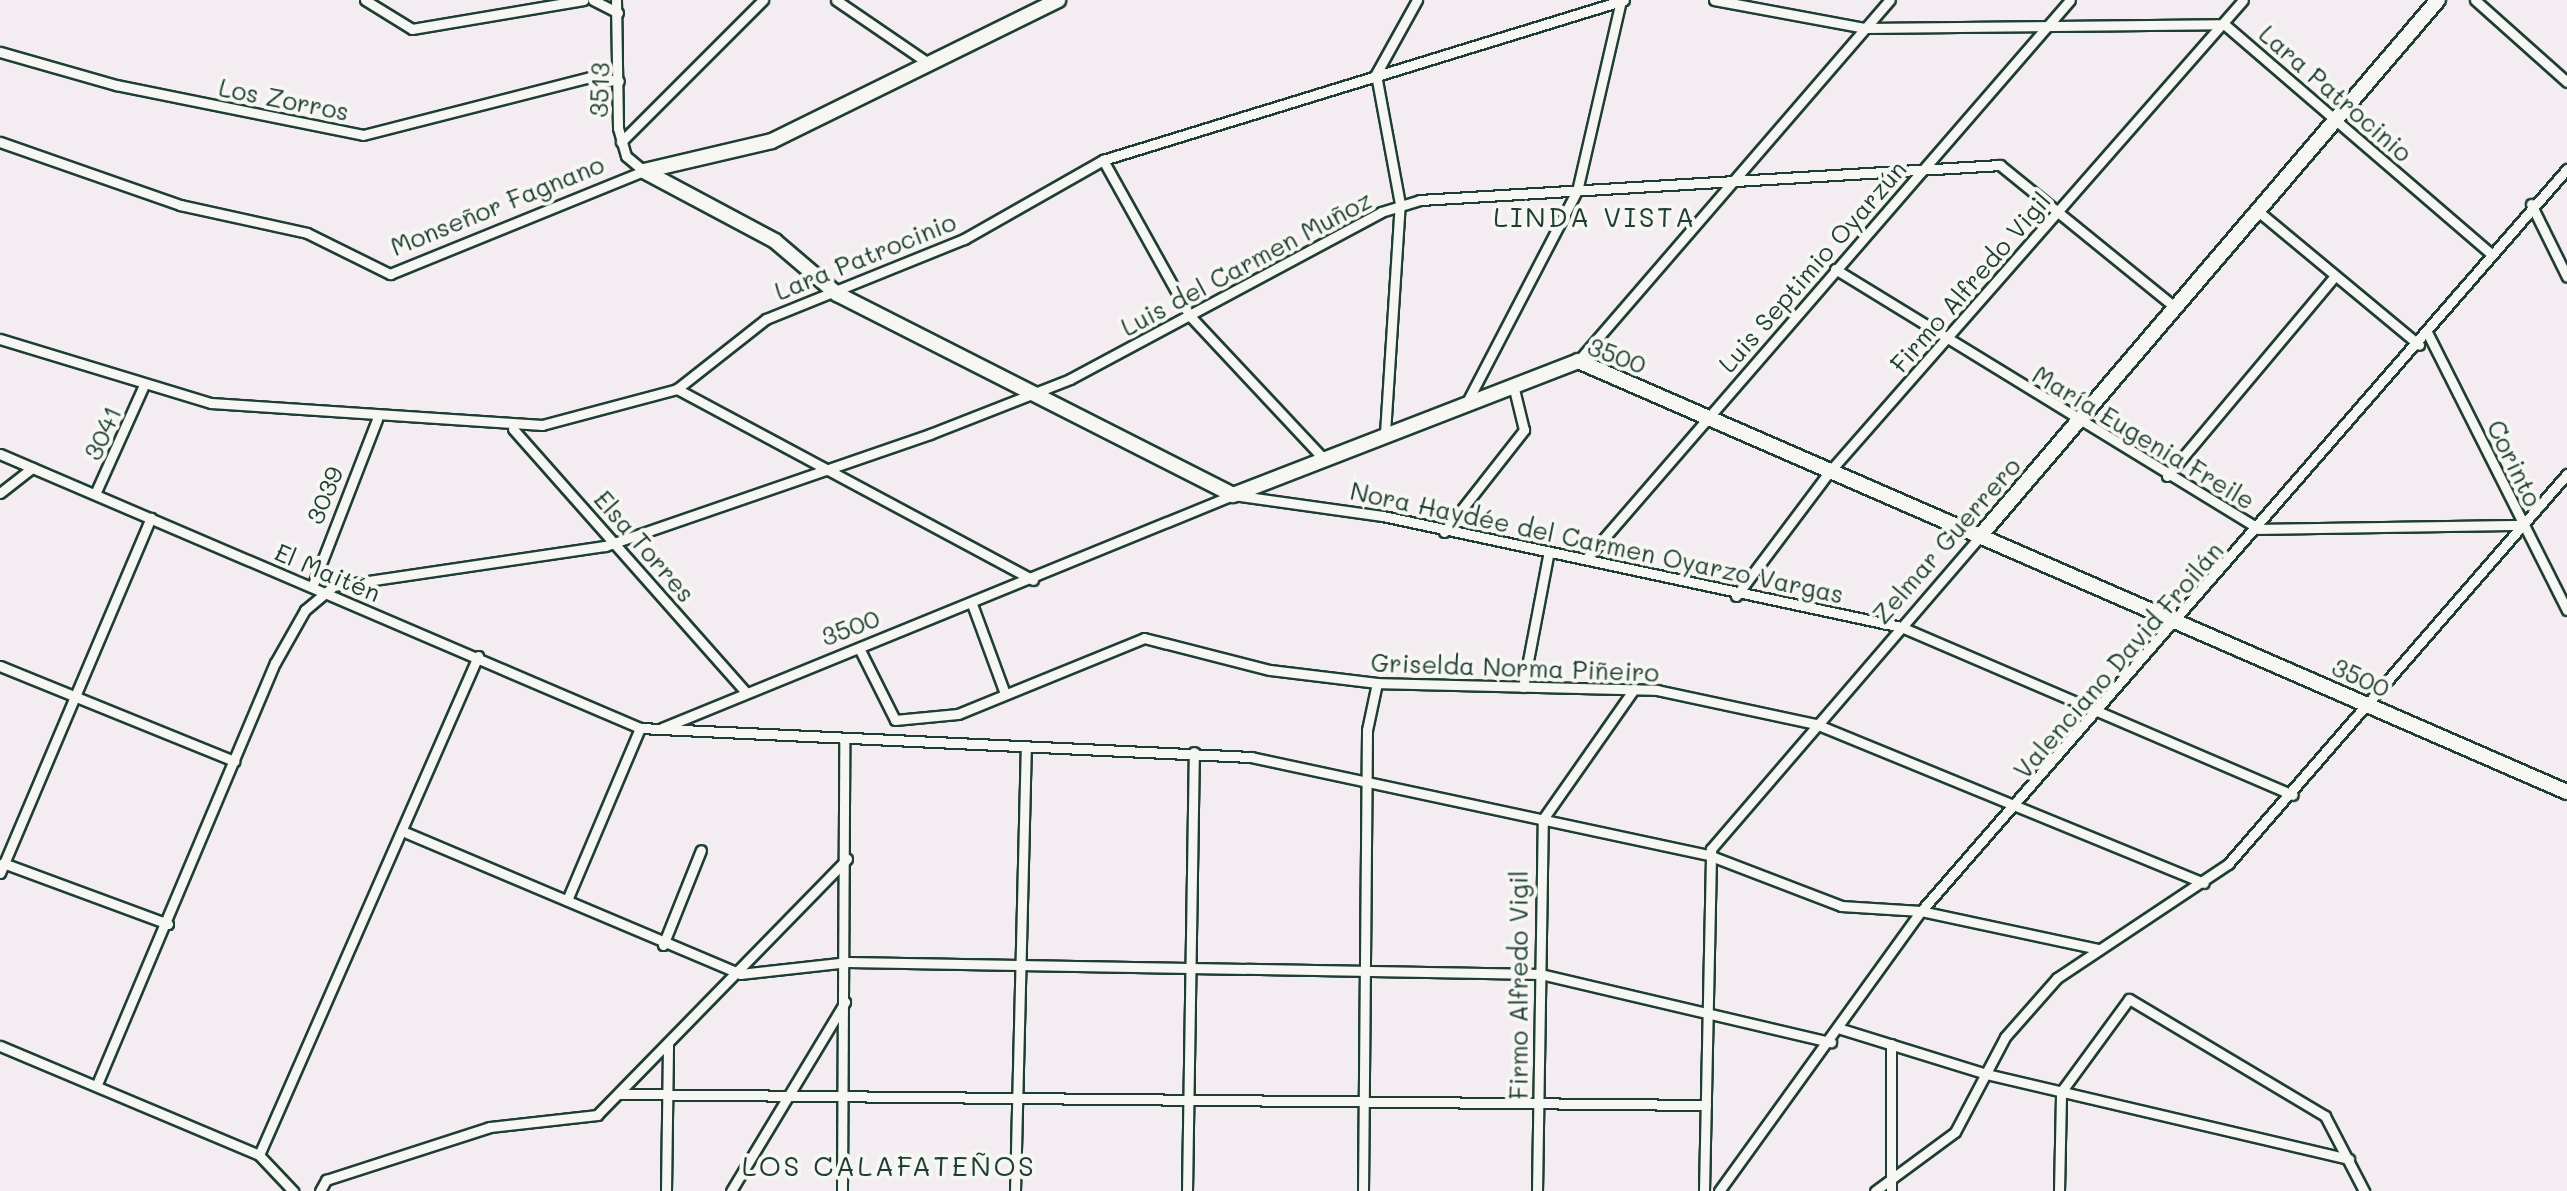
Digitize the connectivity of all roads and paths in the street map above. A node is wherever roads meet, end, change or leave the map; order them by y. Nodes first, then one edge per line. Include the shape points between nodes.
1 (365, 0) edge
2 (584, 0) edge
3 (593, 0) edge
4 (616, 0) edge
5 (763, 0) edge
6 (836, 0) edge
7 (1057, 0) edge
8 (1417, 0) edge
9 (1622, 0) edge
10 (1714, 0) edge
11 (1890, 0) edge
12 (2070, 0) edge
13 (2243, 0) edge
14 (2438, 0) edge
15 (2475, 0) edge
16 (618, 13) junction
17 (2053, 22) junction
18 (2224, 24) junction
19 (1865, 28) junction
20 (0, 52) edge
21 (928, 63) junction
22 (1376, 74) junction
23 (619, 80) junction
24 (2567, 82) edge
25 (2337, 121) junction
26 (0, 142) edge
27 (621, 142) junction
28 (1103, 160) junction
29 (1924, 168) junction
30 (2567, 169) edge
31 (644, 170) junction
32 (1730, 182) junction
33 (1577, 191) junction
34 (1400, 204) junction
35 (2530, 204) junction
36 (2059, 211) junction
37 (2259, 212) junction
38 (2491, 254) junction
39 (1835, 269) junction
40 (2336, 276) junction
41 (2567, 277) edge
42 (828, 288) junction
43 (2176, 308) junction
44 (1190, 316) junction
45 (2428, 334) junction
46 (1948, 338) junction
47 (0, 339) edge
48 (2418, 344) junction
49 (1578, 361) junction
50 (1512, 382) junction
51 (144, 387) junction
52 (676, 390) junction
53 (1032, 395) junction
54 (1468, 400) junction
55 (1706, 416) junction
56 (377, 419) junction
57 (2079, 421) junction
58 (512, 429) junction
59 (1385, 433) junction
60 (0, 454) edge
61 (1324, 459) junction
62 (32, 468) junction
63 (822, 469) junction
64 (1830, 471) junction
65 (2567, 474) edge
66 (2167, 476) junction
67 (0, 493) edge
68 (95, 494) junction
69 (1233, 494) junction
70 (151, 518) junction
71 (2523, 525) junction
72 (2260, 529) junction
73 (1444, 532) junction
74 (1980, 536) junction
75 (618, 543) junction
76 (1548, 556) junction
77 (1586, 559) junction
78 (1033, 580) junction
79 (316, 589) junction
80 (1736, 596) junction
81 (972, 604) junction
82 (2567, 610) edge
83 (2179, 622) junction
84 (1900, 627) junction
85 (859, 648) junction
86 (478, 656) junction
87 (0, 666) edge
88 (1377, 683) junction
89 (1522, 687) junction
90 (1634, 688) junction
91 (745, 691) junction
92 (1004, 691) junction
93 (75, 698) junction
94 (2370, 705) junction
95 (2098, 714) junction
96 (945, 718) junction
97 (1816, 724) junction
98 (640, 728) junction
99 (662, 728) junction
100 (844, 740) junction
101 (944, 742) junction
102 (1026, 747) junction
103 (1194, 752) junction
104 (234, 761) junction
105 (1366, 778) junction
106 (2567, 792) edge
107 (2293, 795) junction
108 (2020, 802) junction
109 (1544, 819) junction
110 (408, 833) junction
111 (702, 850) dead end
112 (1711, 856) junction
113 (847, 860) junction
114 (1, 866) edge
115 (2204, 883) junction
116 (567, 900) junction
117 (1921, 910) junction
118 (168, 924) junction
119 (663, 945) junction
120 (2098, 949) junction
121 (848, 962) junction
122 (1020, 967) junction
123 (1192, 967) junction
124 (1365, 970) junction
125 (740, 974) junction
126 (1540, 974) junction
127 (847, 999) junction
128 (1707, 1010) junction
129 (1842, 1029) junction
130 (1831, 1042) junction
131 (1891, 1044) junction
132 (668, 1045) junction
133 (0, 1046) edge
134 (1986, 1074) junction
135 (97, 1084) junction
136 (2061, 1092) junction
137 (619, 1094) junction
138 (667, 1094) junction
139 (794, 1095) junction
140 (843, 1095) junction
141 (1017, 1098) junction
142 (1190, 1100) junction
143 (1364, 1101) junction
144 (1539, 1104) junction
145 (1706, 1105) junction
146 (259, 1154) junction
147 (2349, 1160) junction
148 (1891, 1186) edge
149 (293, 1191) edge
150 (320, 1191) edge
151 (666, 1191) edge
152 (730, 1191) edge
153 (842, 1191) edge
154 (1015, 1191) edge
155 (1186, 1191) edge
156 (1363, 1191) edge
157 (1537, 1191) edge
158 (1704, 1191) edge
159 (1719, 1191) edge
160 (1876, 1191) edge
161 (2059, 1191) edge
162 (2364, 1191) edge

1 - 2 street via 412,29
3 - 16 street
4 - 16 street, 3513
5 - 27 street
6 - 21 street
7 - 21 street, Monseñor Fagnano
8 - 22 street
9 - 22 street, Lara Patrocinio
9 - 33 street
10 - 19 street, Lara Patrocinio
11 - 19 street
12 - 17 street, Luis Septimio Oyarzún
13 - 18 street, Firmo Alfredo Vigil
14 - 25 street, Zelmar Guerrero
15 - 24 street
16 - 23 street, 3513
17 - 18 street, Lara Patrocinio
17 - 19 street, Lara Patrocinio
17 - 29 street, Luis Septimio Oyarzún
18 - 25 street, Lara Patrocinio
18 - 36 street, Firmo Alfredo Vigil
19 - 32 street
20 - 23 street, Los Zorros via 364,134 590,77
21 - 31 street, Monseñor Fagnano via 772,142
22 - 28 street, Lara Patrocinio
22 - 34 street
23 - 27 street, 3513
25 - 37 street, Zelmar Guerrero
25 - 38 street, Lara Patrocinio
26 - 31 street, Monseñor Fagnano via 180,205 307,233 390,274
27 - 31 street, 3513
28 - 42 street, Lara Patrocinio via 964,239
28 - 44 street
29 - 32 street, Luis del Carmen Muñoz
29 - 36 street, Luis del Carmen Muñoz via 2000,166
29 - 39 street, Luis Septimio Oyarzún
30 - 35 street, Valenciano David Froilán
31 - 42 street, Nora Haydée del Carmen Oyarzo Vargas via 783,246
32 - 33 street, Luis del Carmen Muñoz
32 - 49 street
33 - 34 street, Luis del Carmen Muñoz
33 - 54 street
34 - 44 street, Luis del Carmen Muñoz
34 - 59 street
35 - 38 street, Valenciano David Froilán
35 - 41 street
36 - 43 street, Luis del Carmen Muñoz
36 - 46 street, Firmo Alfredo Vigil
37 - 40 street
37 - 43 street, Zelmar Guerrero
38 - 45 street, Valenciano David Froilán
39 - 46 street, María Eugenia Freile
39 - 55 street, Luis Septimio Oyarzún
40 - 48 street
40 - 66 street
42 - 52 street, Lara Patrocinio via 749,328
42 - 53 street, Nora Haydée del Carmen Oyarzo Vargas
43 - 57 street, Zelmar Guerrero
44 - 53 street, Luis del Carmen Muñoz
44 - 61 street
45 - 48 street, Valenciano David Froilán
45 - 71 street, Corinto
46 - 57 street, María Eugenia Freile
46 - 64 street, Firmo Alfredo Vigil
47 - 51 street, Lara Patrocinio
48 - 72 street, Valenciano David Froilán
49 - 50 street, 3500
49 - 55 street, 3500
50 - 54 street, 3500
50 - 73 street via 1524,430
51 - 56 street, Lara Patrocinio
51 - 68 street, 3041
52 - 58 street, Lara Patrocinio
52 - 63 street
53 - 63 street, Luis del Carmen Muñoz
53 - 69 street, Nora Haydée del Carmen Oyarzo Vargas
54 - 59 street, 3500
55 - 64 street, 3500
55 - 77 street, Luis Septimio Oyarzún
56 - 58 street, Lara Patrocinio
56 - 79 street, 3039
57 - 66 street, María Eugenia Freile
57 - 74 street, Zelmar Guerrero
58 - 75 street, Elsa Torres
59 - 61 street, 3500
60 - 62 street, El Maitén
61 - 69 street, 3500
62 - 67 street
62 - 68 street, El Maitén
63 - 75 street, Luis del Carmen Muñoz
63 - 78 street
64 - 74 street, 3500
64 - 80 street, Firmo Alfredo Vigil
65 - 71 street
66 - 72 street, María Eugenia Freile
68 - 70 street, El Maitén
69 - 73 street, Nora Haydée del Carmen Oyarzo Vargas
69 - 78 street, 3500
70 - 79 street, El Maitén
70 - 93 street
71 - 72 street, María Eugenia Freile
71 - 82 street, Corinto
71 - 94 street
72 - 83 street, Valenciano David Froilán
73 - 76 street, Nora Haydée del Carmen Oyarzo Vargas
74 - 83 street, 3500
74 - 84 street, Zelmar Guerrero
75 - 79 street, Luis del Carmen Muñoz
75 - 91 street, Elsa Torres
76 - 77 street, Nora Haydée del Carmen Oyarzo Vargas
76 - 89 street
77 - 80 street, Nora Haydée del Carmen Oyarzo Vargas
78 - 81 street, 3500
79 - 86 street, El Maitén
79 - 104 street, 3039 via 275,662
80 - 84 street, Nora Haydée del Carmen Oyarzo Vargas
81 - 85 street, 3500
81 - 92 street
83 - 94 street, 3500
83 - 95 street, Valenciano David Froilán
84 - 95 street, Nora Haydée del Carmen Oyarzo Vargas
84 - 97 street, Zelmar Guerrero
85 - 91 street, 3500
85 - 96 street, Griselda Norma Piñeiro via 887,717
86 - 98 street, El Maitén
86 - 110 street
87 - 93 street
88 - 89 street, Griselda Norma Piñeiro
88 - 92 street, Griselda Norma Piñeiro via 1270,670 1144,638
88 - 105 street
89 - 90 street, Griselda Norma Piñeiro
90 - 97 street, Griselda Norma Piñeiro
90 - 109 street
91 - 99 street, 3500
92 - 96 street, Griselda Norma Piñeiro
93 - 104 street
93 - 114 street
94 - 106 street, 3500
94 - 107 street
95 - 107 street, Nora Haydée del Carmen Oyarzo Vargas
95 - 108 street, Valenciano David Froilán
96 - 101 street
97 - 108 street, Griselda Norma Piñeiro
97 - 112 street, Zelmar Guerrero
98 - 99 street, 3500
98 - 116 street
99 - 100 street
100 - 101 street
100 - 113 street
101 - 102 street
102 - 103 street
102 - 122 street
103 - 105 street
103 - 123 street
104 - 118 street, 3039
105 - 109 street
105 - 124 street
107 - 115 street
108 - 115 street, Griselda Norma Piñeiro
108 - 117 street, Valenciano David Froilán
109 - 112 street
109 - 126 street, Firmo Alfredo Vigil
110 - 116 street
110 - 146 street
111 - 119 street
112 - 117 street via 1841,906
112 - 128 street
113 - 121 street
113 - 125 street
114 - 118 street
115 - 120 street
116 - 119 street
117 - 120 street
117 - 129 street, Valenciano David Froilán
118 - 135 street, 3039
119 - 125 street
120 - 134 street via 2041,993
121 - 122 street
121 - 125 street
121 - 127 street
122 - 123 street
122 - 141 street
123 - 124 street
123 - 142 street
124 - 126 street
124 - 143 street
125 - 132 street
126 - 128 street
126 - 144 street, Firmo Alfredo Vigil
127 - 139 street
127 - 140 street
128 - 130 street
128 - 145 street
129 - 130 street, Valenciano David Froilán
129 - 131 street
130 - 159 street, Valenciano David Froilán
131 - 134 street
131 - 148 street
132 - 137 street
132 - 138 street
133 - 135 street
134 - 136 street
134 - 148 street via 1956,1132
135 - 146 street
136 - 147 street
136 - 147 street via 2128,999 2325,1116
136 - 161 street
137 - 138 street
137 - 150 street via 588,1119 490,1126 326,1180
138 - 139 street
138 - 151 street
139 - 140 street
139 - 152 street
140 - 141 street
140 - 153 street
141 - 142 street
141 - 154 street
142 - 143 street
142 - 155 street
143 - 144 street
143 - 156 street
144 - 145 street
144 - 157 street, Firmo Alfredo Vigil
145 - 158 street
146 - 149 street
147 - 162 street
148 - 160 street

